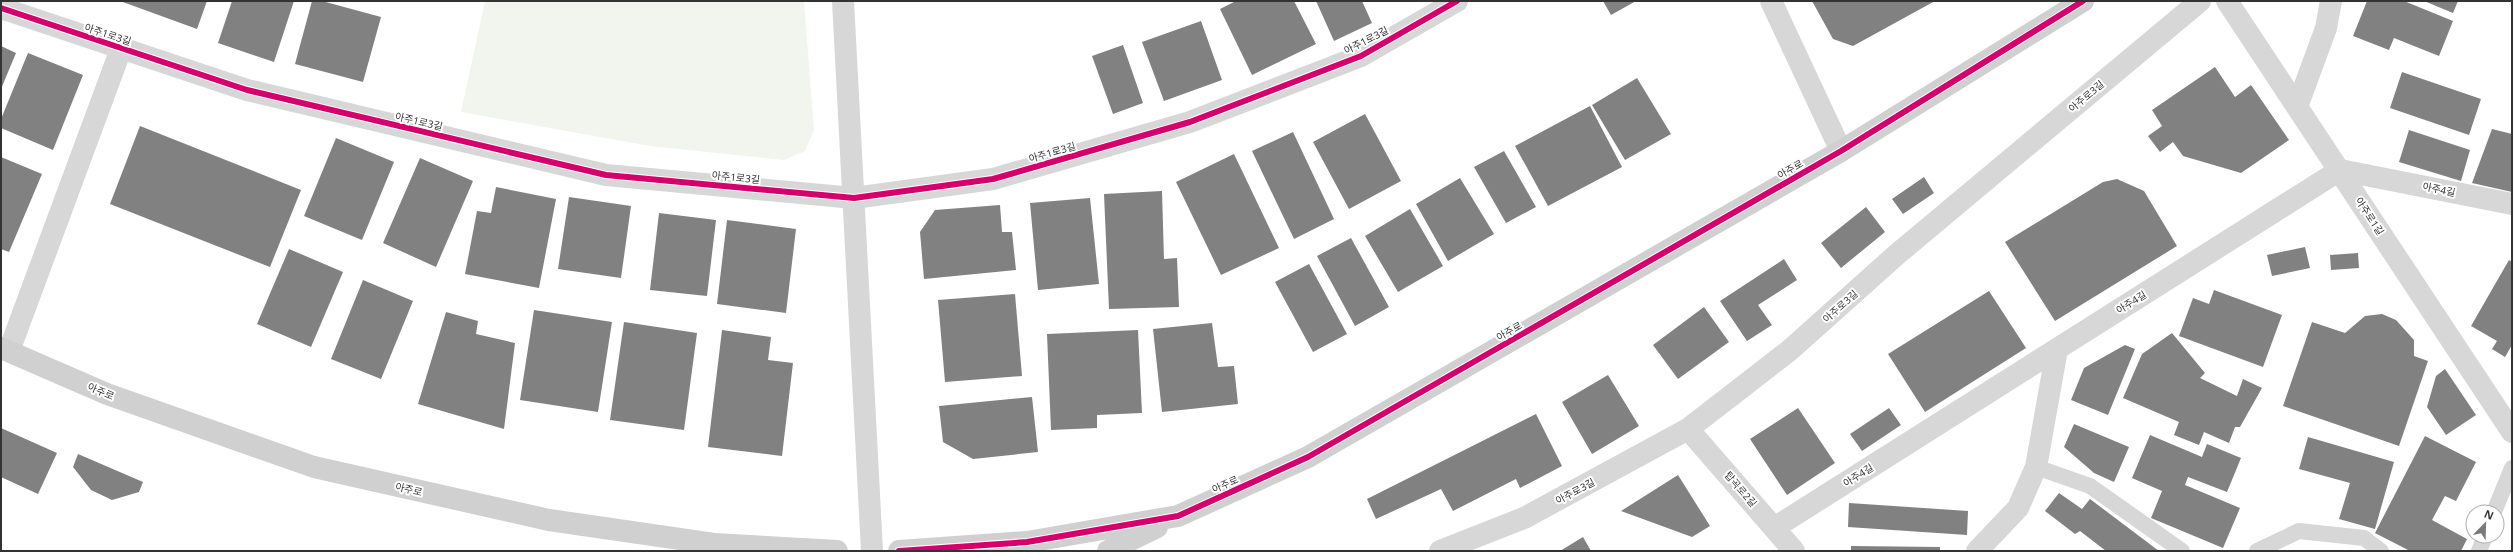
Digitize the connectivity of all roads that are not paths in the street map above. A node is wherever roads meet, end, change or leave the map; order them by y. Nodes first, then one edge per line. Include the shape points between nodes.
1 (843, 1) edge
2 (1457, 1) edge
3 (1771, 1) edge
4 (2082, 1) edge
5 (2200, 1) edge
6 (2227, 1) edge
7 (2331, 1) edge
8 (1, 8) edge
9 (121, 49) junction
10 (2297, 107) junction
11 (1841, 151) junction
12 (2340, 170) junction
13 (854, 198) junction
14 (2512, 204) edge
15 (5, 349) edge
16 (2057, 349) junction
17 (1688, 428) junction
18 (2512, 432) edge
19 (2036, 467) junction
20 (2512, 468) edge
21 (2497, 504) edge
22 (1178, 516) junction
23 (1774, 528) junction
24 (837, 551) edge
25 (872, 551) edge
26 (899, 551) edge
27 (1108, 551) edge
28 (1440, 551) edge
29 (1794, 551) edge
30 (1977, 551) edge
31 (2182, 551) edge
32 (2257, 551) edge
33 (2381, 551) edge

1 - 13 street
2 - 13 street, 아주1로3길 via 1361,56 1190,122 993,180
3 - 11 street
4 - 11 street, 아주로
5 - 17 street, 아주로3길 via 1895,256 1790,350
6 - 10 street, 아주로1길
7 - 10 street via 2326,28
8 - 9 street, 아주1로3길
9 - 13 street, 아주1로3길 via 247,90 606,174
9 - 15 street
10 - 12 street, 아주로1길
11 - 22 street, 아주로 via 1308,458
12 - 14 street, 아주4길
12 - 16 street, 아주4길
12 - 18 street, 아주로1길
13 - 25 street
15 - 24 street, 아주로 via 107,394 314,467 549,520 714,544
16 - 19 street
16 - 23 street, 아주4길
17 - 23 street, 탑곡로2길
17 - 28 street, 아주로3길 via 1524,518
19 - 30 street via 2018,508
19 - 31 lane via 2090,486
20 - 21 lane
22 - 26 street, 아주로 via 1027,542
22 - 27 street
23 - 29 street, 탑곡로2길
32 - 33 lane via 2300,531 2364,538

